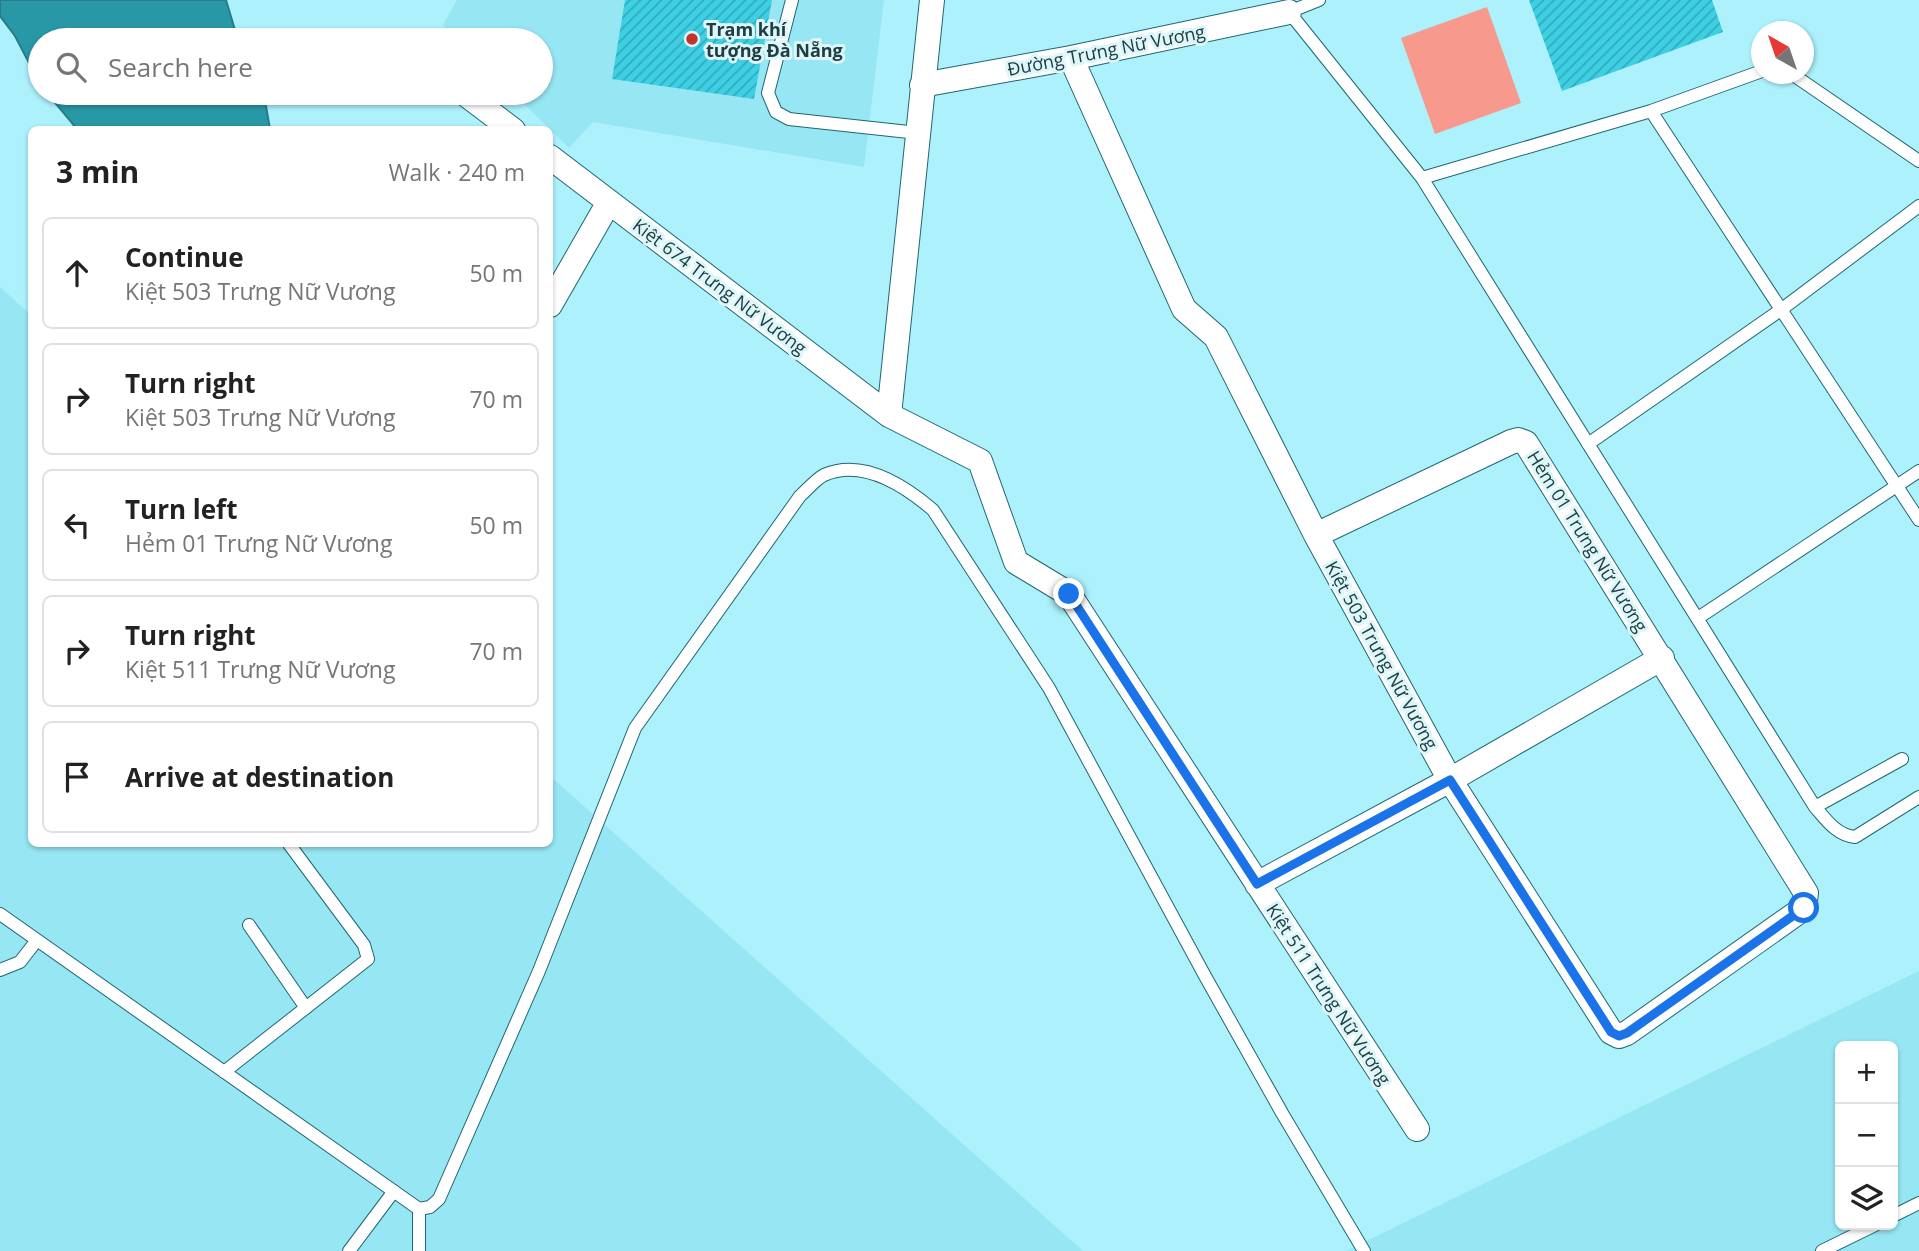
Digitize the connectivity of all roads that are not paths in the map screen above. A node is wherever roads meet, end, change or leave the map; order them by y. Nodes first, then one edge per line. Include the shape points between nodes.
1 (792, 0) edge
2 (932, 0) edge
3 (1319, 0) edge
4 (1289, 12) junction
5 (1071, 58) junction
6 (1751, 75) edge
7 (1807, 84) edge
8 (922, 85) junction
9 (480, 105) edge
10 (1651, 111) junction
11 (508, 126) edge
12 (918, 133) junction
13 (553, 159) edge
14 (1919, 161) edge
15 (1422, 178) junction
16 (609, 202) junction
17 (1919, 206) edge
18 (553, 300) edge
19 (1782, 309) junction
20 (890, 415) junction
21 (1588, 443) junction
22 (1919, 471) edge
23 (1897, 486) junction
24 (1919, 520) edge
25 (1317, 535) junction
26 (1698, 618) junction
27 (1662, 658) junction
28 (1902, 760) dead end
29 (1450, 780) junction
30 (1919, 797) edge
31 (1815, 807) junction
32 (291, 847) edge
33 (1257, 884) junction
34 (1804, 908) joint
35 (0, 914) edge
36 (249, 925) dead end
37 (37, 940) junction
38 (0, 970) edge
39 (306, 1008) junction
40 (224, 1072) junction
41 (1417, 1129) dead end
42 (394, 1191) junction
43 (1919, 1203) edge
44 (419, 1209) junction
45 (1898, 1214) edge
46 (1865, 1230) edge
47 (349, 1251) edge
48 (419, 1251) edge
49 (1364, 1251) edge
50 (1822, 1251) edge

1 - 12 lane via 768,93 776,112 789,119
2 - 8 street
3 - 4 lane
4 - 5 street, Đường Trưng Nữ Vương
4 - 15 lane
5 - 8 street, Đường Trưng Nữ Vương
5 - 25 street, Kiệt 503 Trưng Nữ Vương via 1184,309 1216,337
6 - 10 lane
7 - 14 lane
8 - 12 street
9 - 11 street
10 - 15 lane
10 - 19 lane
12 - 20 street
13 - 16 street, Kiệt 674 Trưng Nữ Vương
15 - 21 lane
16 - 18 street
16 - 20 street, Kiệt 674 Trưng Nữ Vương
17 - 19 lane
19 - 21 lane
19 - 23 lane
20 - 33 street, Kiệt 511 Trưng Nữ Vương via 980,461 1016,562 1069,594
21 - 26 lane
22 - 23 lane
23 - 24 lane
23 - 26 lane
25 - 27 street, Hẻm 01 Trưng Nữ Vương via 1518,440 1526,443
25 - 29 street, Kiệt 503 Trưng Nữ Vương
26 - 31 lane
27 - 29 street
27 - 34 street, Hẻm 01 Trưng Nữ Vương via 1806,893
28 - 31 lane
29 - 33 street
29 - 34 street, Kiệt 503 Trưng Nữ Vương via 1611,1032 1619,1036
30 - 31 lane via 1855,837 1834,829
32 - 39 lane via 364,944 368,959
33 - 41 street, Kiệt 511 Trưng Nữ Vương
35 - 37 lane
36 - 39 lane
37 - 38 lane via 20,962
37 - 40 lane
39 - 40 lane
40 - 42 lane
42 - 44 lane
42 - 47 lane
43 - 45 lane
44 - 48 lane
44 - 49 lane via 439,1199 539,971 635,728 800,496 823,475 847,470 872,472 912,492 933,510 1049,688 1205,975
46 - 50 lane

